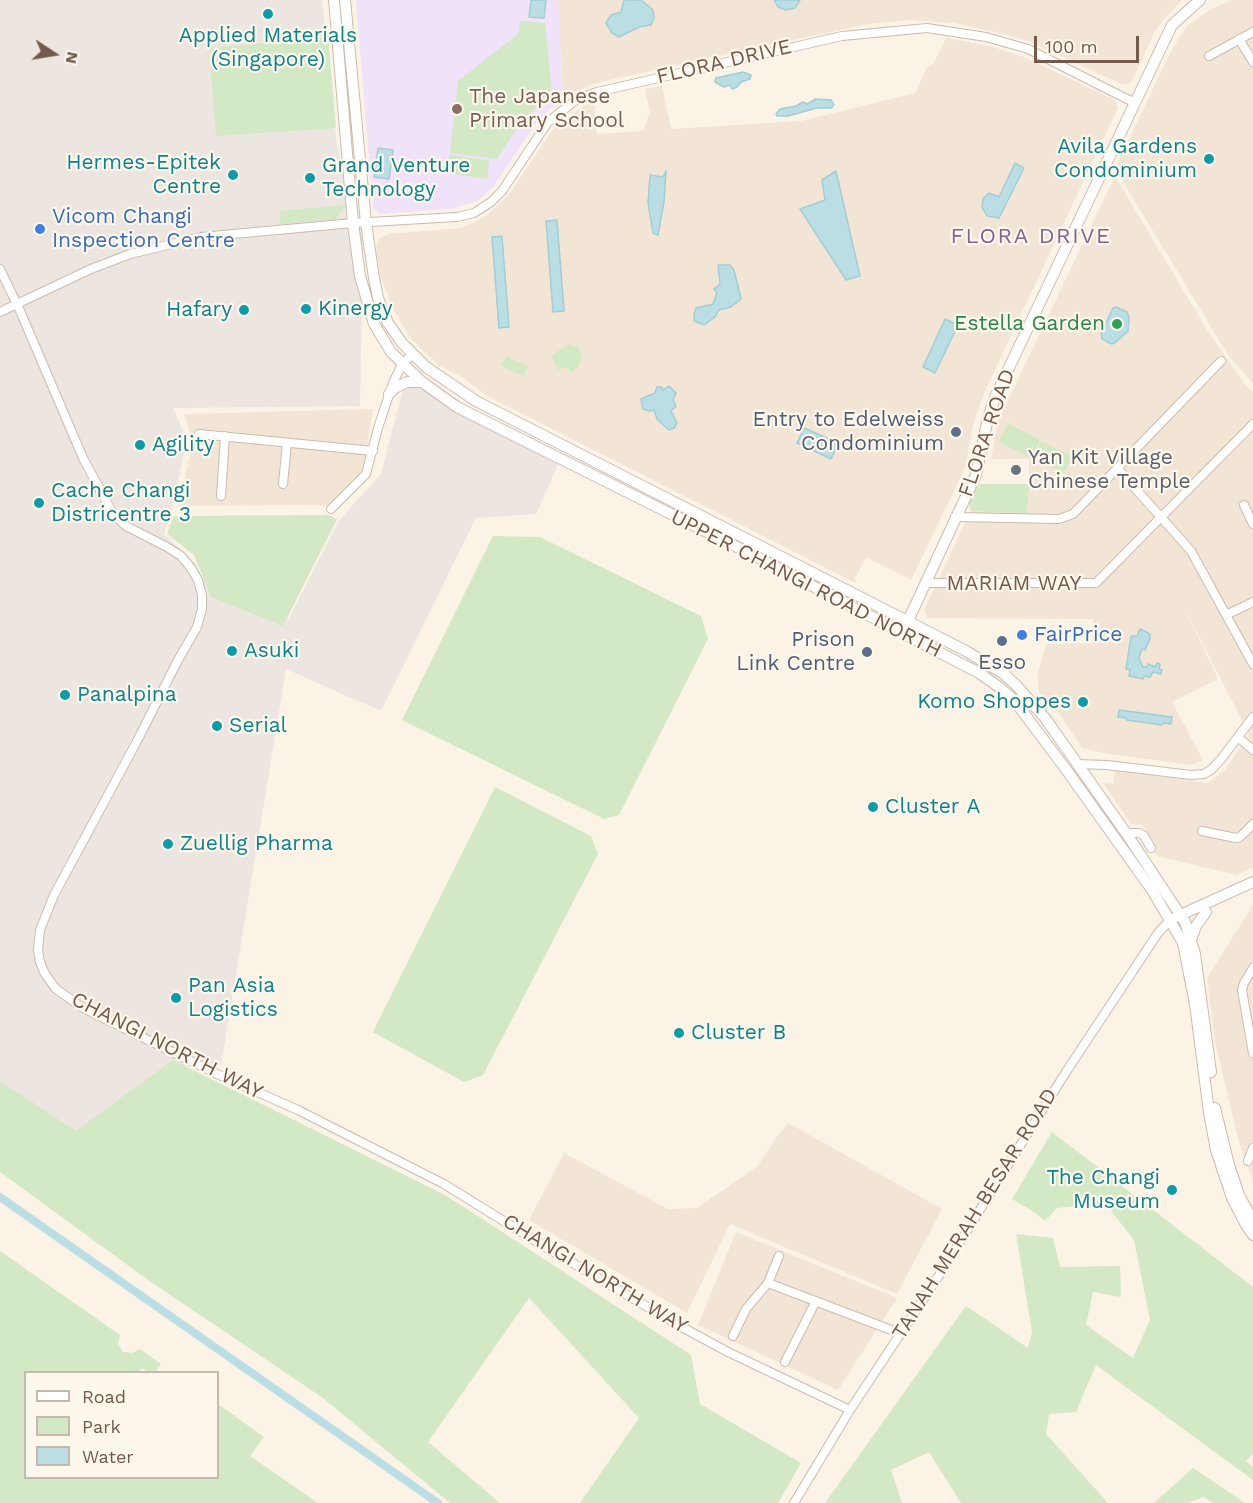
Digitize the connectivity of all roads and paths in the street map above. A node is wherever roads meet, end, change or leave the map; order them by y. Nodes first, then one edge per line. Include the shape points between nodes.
1 (334, 0) edge
2 (345, 0) edge
3 (1200, 0) edge
4 (1253, 32) edge
5 (1239, 39) junction
6 (1209, 56) dead end
7 (1253, 62) edge
8 (1135, 103) junction
9 (353, 223) junction
10 (366, 223) junction
11 (0, 268) edge
12 (17, 304) junction
13 (0, 312) edge
14 (412, 355) junction
15 (1221, 361) dead end
16 (402, 364) junction
17 (423, 382) junction
18 (389, 394) junction
19 (1253, 424) edge
20 (199, 434) dead end
21 (225, 436) junction
22 (287, 443) junction
23 (373, 450) junction
24 (1118, 469) junction
25 (282, 484) dead end
26 (658, 492) junction
27 (221, 496) dead end
28 (1244, 505) dead end
29 (331, 509) dead end
30 (658, 509) junction
31 (955, 517) junction
32 (1162, 517) junction
33 (1253, 524) edge
34 (925, 583) junction
35 (1253, 602) edge
36 (1226, 615) junction
37 (909, 620) junction
38 (902, 634) junction
39 (1253, 664) edge
40 (1253, 717) edge
41 (1238, 737) junction
42 (1253, 750) edge
43 (1077, 764) junction
44 (1253, 824) edge
45 (1202, 831) dead end
46 (1126, 833) junction
47 (1151, 848) dead end
48 (1253, 882) edge
49 (1253, 889) edge
50 (1169, 897) junction
51 (1200, 911) junction
52 (1174, 923) junction
53 (1191, 940) junction
54 (1253, 968) edge
55 (1253, 1053) edge
56 (1253, 1148) edge
57 (1248, 1161) dead end
58 (1253, 1221) edge
59 (1253, 1236) edge
60 (779, 1256) dead end
61 (768, 1283) junction
62 (816, 1301) junction
63 (899, 1333) junction
64 (732, 1336) dead end
65 (785, 1362) dead end
66 (850, 1410) junction
67 (794, 1503) edge

1 - 9 street, UPPER CHANGI ROAD NORTH
2 - 10 street, UPPER CHANGI ROAD NORTH
3 - 8 street, FLORA ROAD via 1172,25
4 - 5 street
5 - 6 street
5 - 7 street
8 - 10 street, FLORA DRIVE via 1028,49 986,37 927,28 842,36 577,99 548,122 502,191 474,213
8 - 31 street, FLORA ROAD via 996,395 976,475
9 - 10 street, FLORA DRIVE
9 - 12 street, FLORA DRIVE via 201,237 151,249 94,268
9 - 16 street, UPPER CHANGI ROAD NORTH via 360,276 374,324
10 - 14 street, UPPER CHANGI ROAD NORTH via 378,298 388,323
11 - 12 street, CHANGI NORTH WAY
12 - 13 street, FLORA DRIVE
12 - 66 street, CHANGI NORTH WAY via 83,458 113,514 126,526 181,556 198,580 202,594 197,627 54,895 40,930 40,962 56,989 83,1008 444,1184 728,1353
14 - 16 street
14 - 26 street, UPPER CHANGI ROAD NORTH via 476,401
15 - 24 street
16 - 17 street, UPPER CHANGI ROAD NORTH
16 - 18 street
17 - 18 street via 407,382
17 - 30 street, UPPER CHANGI ROAD NORTH via 457,407
18 - 23 street
19 - 32 street, MARIAM WAY
20 - 21 street
21 - 22 street
21 - 27 street
22 - 23 street
22 - 25 street
23 - 29 street via 363,479
24 - 31 street via 1068,517
24 - 32 street
26 - 30 street
26 - 37 street, UPPER CHANGI ROAD NORTH
28 - 33 street
30 - 38 street, UPPER CHANGI ROAD NORTH
31 - 34 street, MARIAM WAY
32 - 34 street, MARIAM WAY via 1096,583
32 - 36 street via 1191,551
34 - 37 street, MARIAM WAY
35 - 36 street
36 - 39 street
37 - 38 street, MARIAM WAY
37 - 43 street, UPPER CHANGI ROAD NORTH via 1004,674 1028,697
38 - 52 street, UPPER CHANGI ROAD NORTH via 979,673 1013,699
40 - 41 street
41 - 42 street
41 - 43 street via 1204,774
43 - 46 street, UPPER CHANGI ROAD NORTH
44 - 45 street via 1236,838
46 - 47 street, UPPER CHANGI ROAD NORTH via 1139,833
46 - 50 street, UPPER CHANGI ROAD NORTH
48 - 51 street
49 - 51 street
50 - 51 street
50 - 52 street, UPPER CHANGI ROAD NORTH
51 - 52 street
51 - 53 street
52 - 53 street, UPPER CHANGI ROAD NORTH
52 - 59 street, UPPER CHANGI ROAD NORTH via 1187,957 1216,1150 1232,1198
52 - 63 street, TANAH MERAH BESAR ROAD via 1061,1079
53 - 58 street, UPPER CHANGI ROAD NORTH via 1223,1147 1239,1195
54 - 55 street via 1242,990
56 - 57 street
60 - 61 street
61 - 62 street
61 - 64 street via 746,1309
62 - 63 street
62 - 65 street
63 - 66 street, TANAH MERAH BESAR ROAD
66 - 67 street, TANAH MERAH BESAR ROAD

